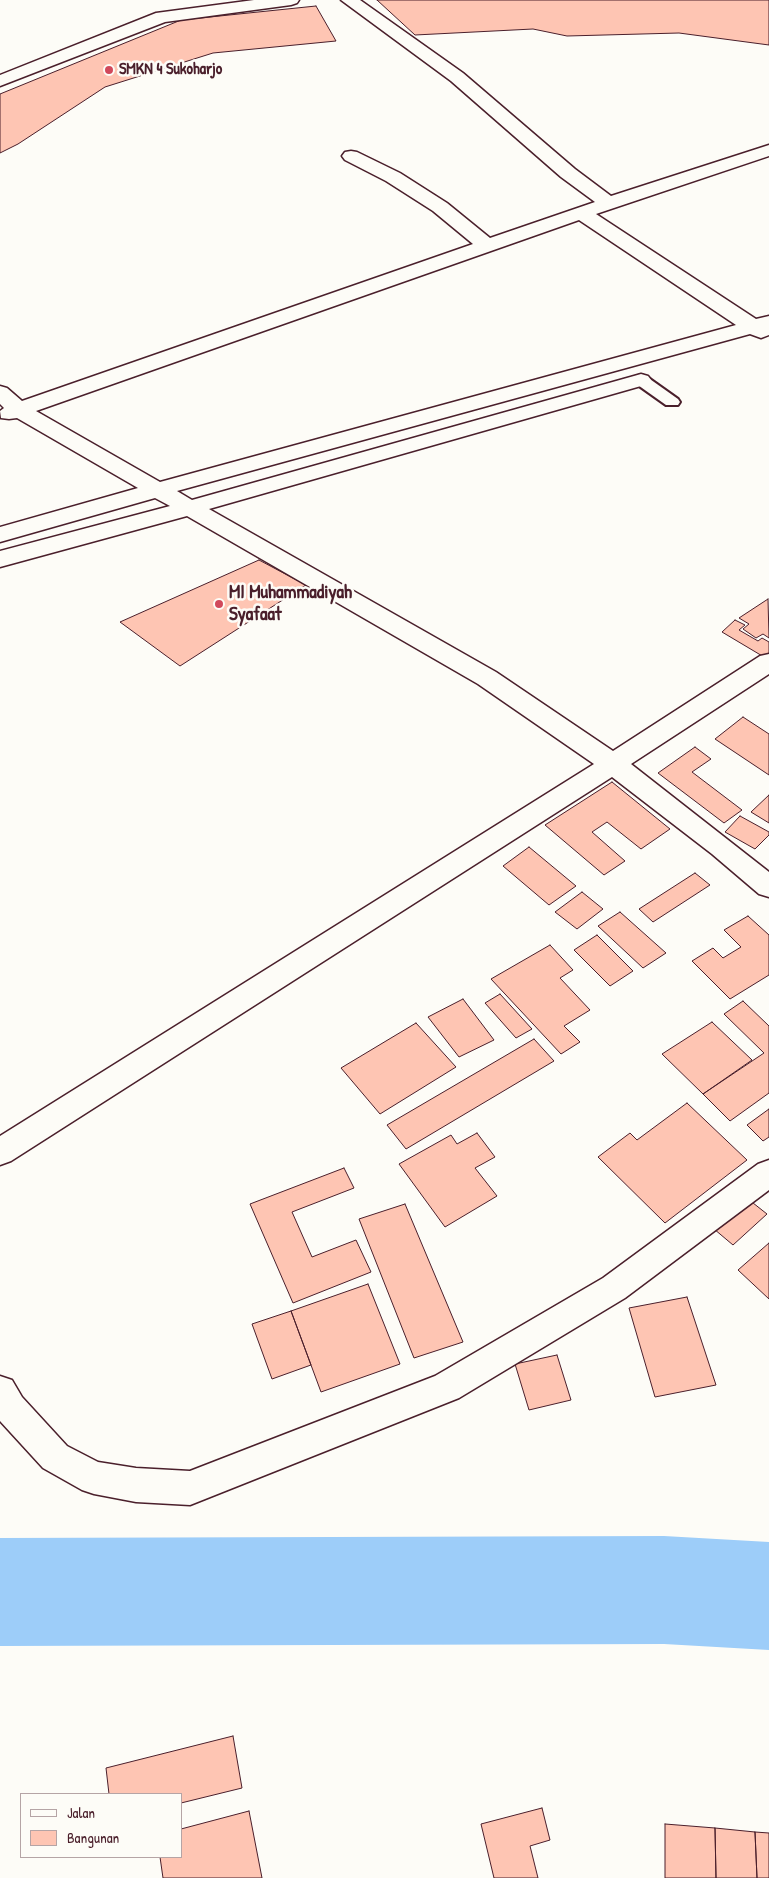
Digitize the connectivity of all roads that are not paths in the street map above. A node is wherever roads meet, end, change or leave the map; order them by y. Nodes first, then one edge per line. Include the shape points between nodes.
1 (291, 0) edge
2 (349, 0) edge
3 (0, 81) edge
4 (769, 150) edge
5 (351, 156) dead end
6 (609, 203) junction
7 (582, 212) junction
8 (487, 246) junction
9 (762, 328) edge
10 (630, 371) junction
11 (0, 392) edge
12 (672, 402) dead end
13 (10, 413) edge
14 (452, 421) junction
15 (171, 499) junction
16 (0, 535) edge
17 (0, 559) edge
18 (769, 662) edge
19 (613, 764) junction
20 (769, 887) edge
21 (0, 1152) edge
22 (769, 1173) edge
23 (0, 1391) edge

1 - 3 street via 162,17
2 - 6 street via 457,77 568,174
4 - 6 street
5 - 8 street via 393,177 440,207
6 - 7 street
7 - 8 street
7 - 9 street
8 - 13 street
9 - 10 street
10 - 12 lane
10 - 14 street
10 - 14 street
11 - 13 street
13 - 15 street
14 - 15 street
14 - 15 street
15 - 16 street
15 - 17 street
15 - 19 street via 457,660
18 - 19 street
19 - 20 street
19 - 21 street
22 - 23 street via 614,1288 447,1387 190,1488 136,1485 94,1478 55,1457 10,1408

